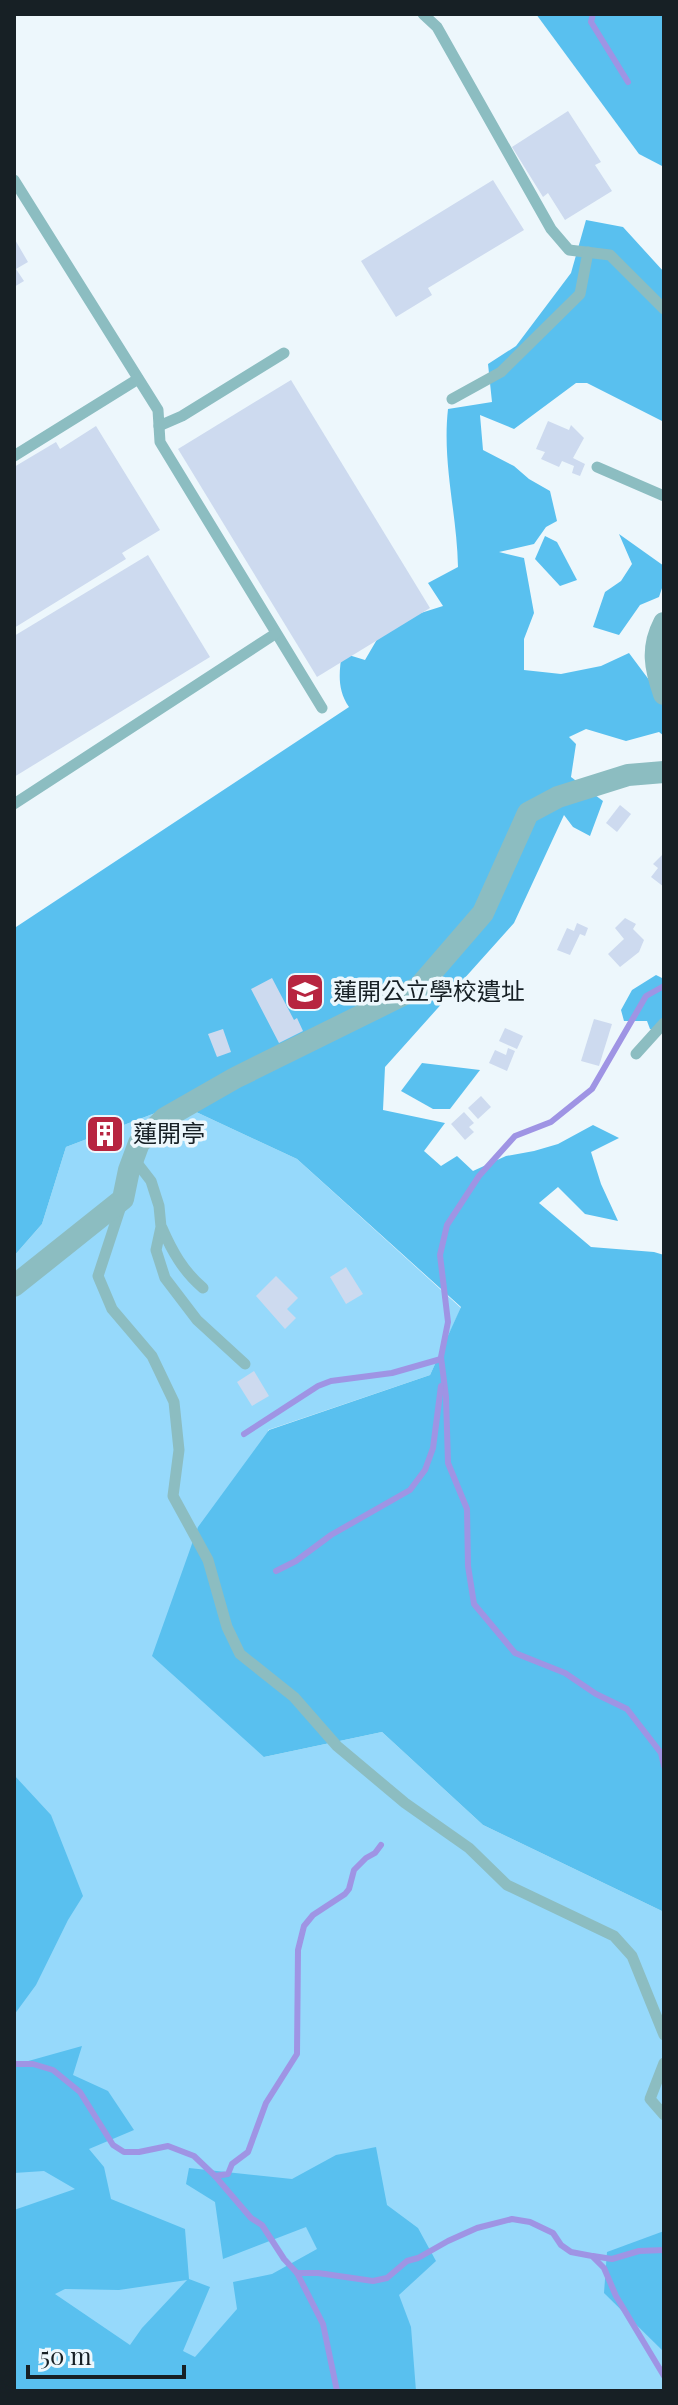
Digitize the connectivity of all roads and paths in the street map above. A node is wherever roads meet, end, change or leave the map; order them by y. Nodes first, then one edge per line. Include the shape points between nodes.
1 (423, 14) edge
2 (14, 180) edge
3 (588, 252) junction
4 (664, 309) edge
5 (284, 353) dead end
6 (138, 379) junction
7 (452, 399) dead end
8 (159, 426) junction
9 (14, 456) edge
10 (597, 467) dead end
11 (664, 496) edge
12 (664, 623) edge
13 (275, 634) junction
14 (664, 694) edge
15 (322, 708) dead end
16 (664, 772) edge
17 (14, 804) edge
18 (664, 1023) edge
19 (636, 1054) dead end
20 (133, 1159) junction
21 (123, 1199) junction
22 (161, 1227) junction
23 (14, 1286) edge
24 (203, 1288) dead end
25 (245, 1364) dead end
26 (664, 2035) edge
27 (664, 2063) edge
28 (664, 2115) edge

1 - 3 lane via 437,27 551,229 569,250
2 - 6 lane
3 - 4 lane via 610,255
3 - 7 lane via 580,294 501,372
5 - 8 lane
6 - 8 lane via 158,410
6 - 9 lane
8 - 13 lane via 160,442
10 - 11 lane
12 - 14 street via 655,639
13 - 15 lane
13 - 17 lane
16 - 20 street via 628,775 558,797 528,813 483,913 419,987 165,1118 139,1143
18 - 19 lane
20 - 21 street
20 - 22 lane via 151,1181
21 - 23 street
21 - 26 lane via 98,1276 112,1309 152,1356 174,1402 179,1450 173,1496 208,1560 240,1654 294,1697 337,1746 469,1848 507,1885 614,1936 632,1956
22 - 24 lane via 189,1276
22 - 25 lane via 156,1250 165,1278 197,1320
27 - 28 lane via 650,2099

